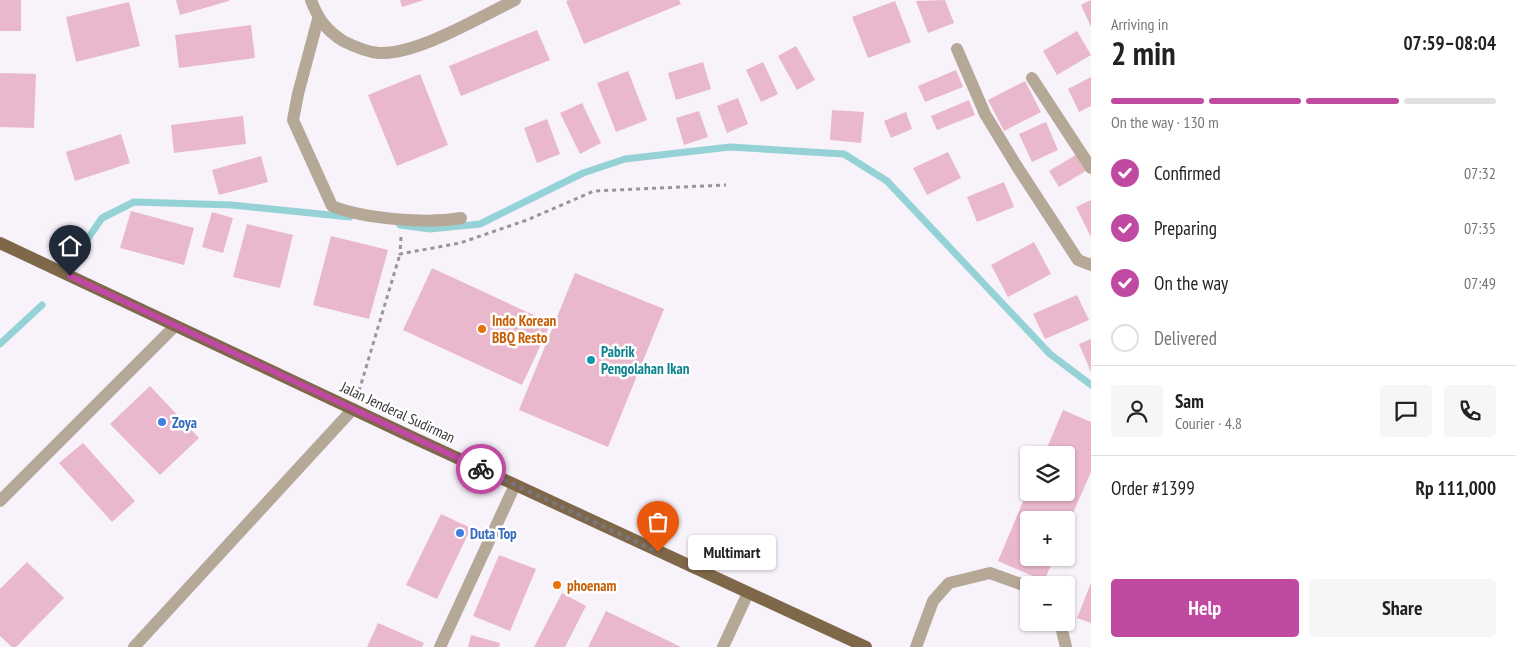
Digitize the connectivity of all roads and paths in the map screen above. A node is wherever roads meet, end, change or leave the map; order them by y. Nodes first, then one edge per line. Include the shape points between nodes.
1 (311, 0) edge
2 (515, 0) edge
3 (318, 19) junction
4 (957, 49) dead end
5 (1032, 78) dead end
6 (1091, 168) edge
7 (726, 185) dead end
8 (461, 218) dead end
9 (401, 240) dead end
10 (0, 242) edge
11 (400, 254) junction
12 (1091, 265) edge
13 (175, 326) junction
14 (353, 409) junction
15 (515, 485) junction
16 (0, 501) edge
17 (1020, 584) edge
18 (748, 593) junction
19 (1062, 631) edge
20 (134, 647) edge
21 (440, 647) edge
22 (723, 647) edge
23 (866, 647) edge
24 (916, 647) edge
25 (1066, 647) edge

1 - 3 street
2 - 3 street via 420,45 396,52 357,49
3 - 8 street via 293,120 332,206 367,215 432,222
4 - 12 street via 985,114 1016,165 1078,260
5 - 6 street
7 - 11 path via 594,191 527,220 460,243
9 - 11 path
10 - 13 main road, Jalan Jenderal Sudirman
11 - 14 path
13 - 14 main road, Jalan Jenderal Sudirman
13 - 16 street
14 - 15 main road, Jalan Jenderal Sudirman
14 - 20 street
15 - 18 main road, Jalan Jenderal Sudirman
15 - 21 street
17 - 24 street via 990,572 949,583 933,601
18 - 22 street
18 - 23 main road, Jalan Jenderal Sudirman
19 - 25 street

